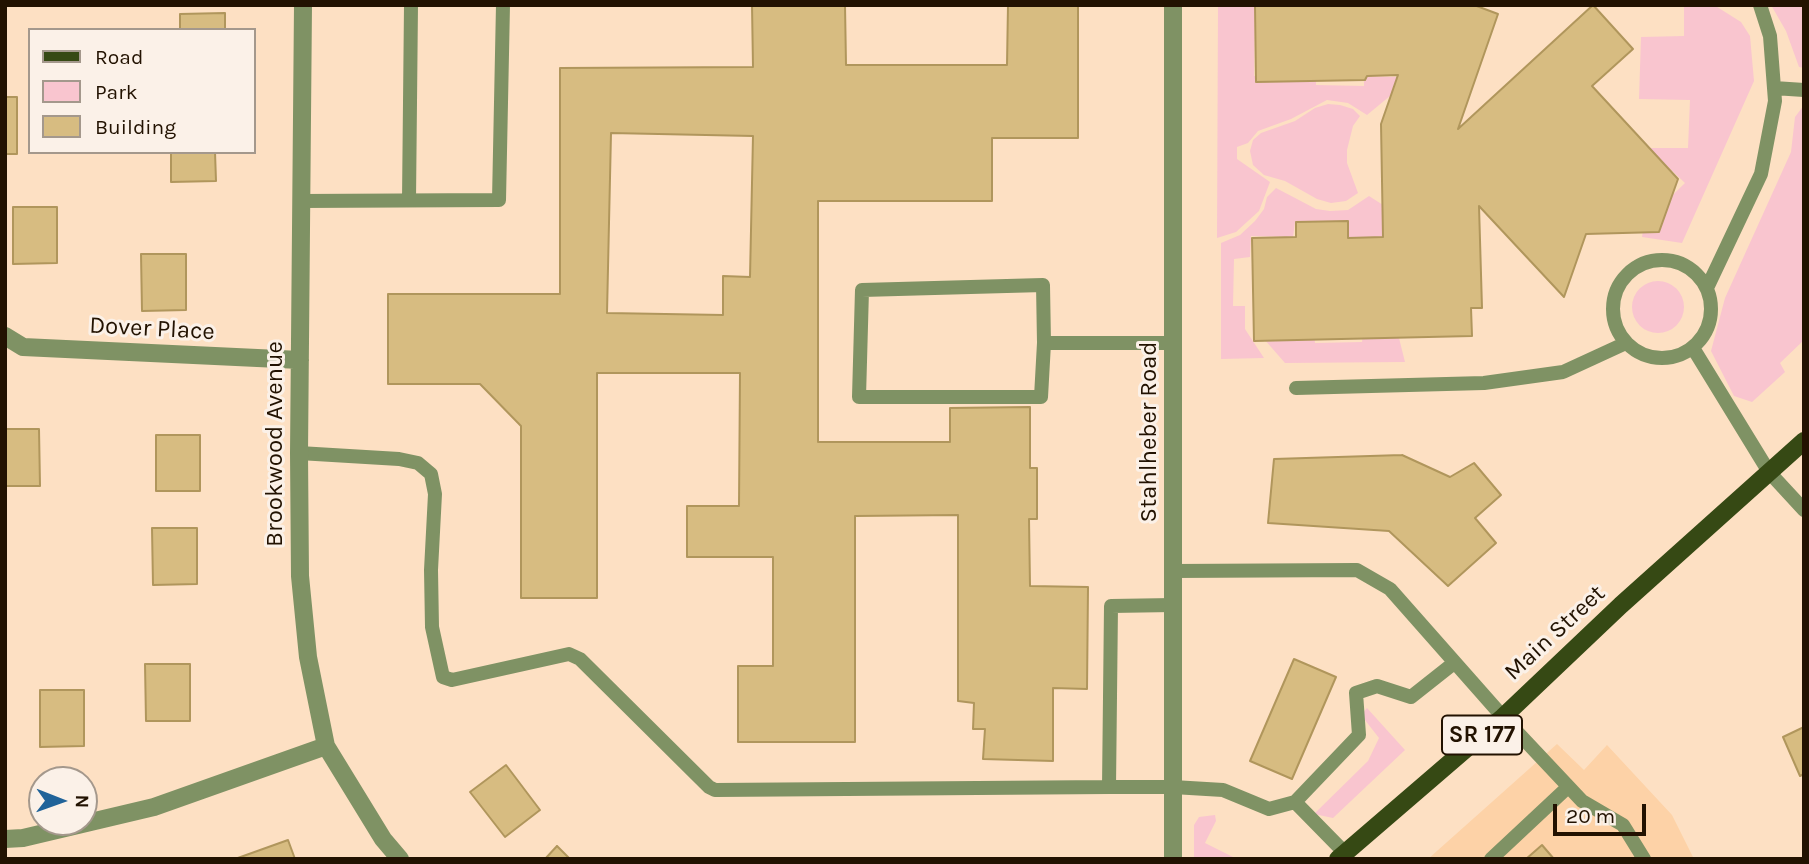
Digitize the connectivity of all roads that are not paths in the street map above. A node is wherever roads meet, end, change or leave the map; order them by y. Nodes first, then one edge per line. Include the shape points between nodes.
1 (303, 5) edge
2 (411, 5) edge
3 (503, 5) edge
4 (1173, 5) edge
5 (1760, 5) edge
6 (1774, 88) junction
7 (1804, 90) edge
8 (409, 200) junction
9 (301, 201) junction
10 (1707, 288) junction
11 (5, 336) edge
12 (1044, 343) junction
13 (1173, 343) junction
14 (1626, 343) junction
15 (1693, 348) junction
16 (300, 360) junction
17 (1296, 388) dead end
18 (1804, 441) edge
19 (299, 453) junction
20 (1769, 472) junction
21 (1804, 510) edge
22 (1173, 571) junction
23 (1173, 605) junction
24 (1454, 663) junction
25 (1503, 717) junction
26 (327, 746) junction
27 (1173, 786) junction
28 (1109, 787) junction
29 (1568, 788) junction
30 (1295, 802) junction
31 (5, 839) edge
32 (1341, 856) edge
33 (400, 859) edge
34 (1173, 859) edge
35 (1491, 859) edge
36 (1644, 859) edge

1 - 9 street, Brookwood Avenue
2 - 8 lane
3 - 8 lane via 499,200
4 - 13 street, Stahlheber Road
5 - 6 lane via 1770,36
6 - 7 lane
6 - 10 lane via 1760,174
8 - 9 lane
9 - 16 street, Brookwood Avenue
10 - 14 lane via 1699,275 1672,260 1656,259 1628,272 1618,285 1613,315
10 - 15 lane via 1710,320
11 - 16 street, Dover Place via 23,347
12 - 12 lane via 1043,285 862,290 859,397 1041,397
12 - 13 lane
13 - 22 street, Stahlheber Road
14 - 15 lane via 1651,358 1666,359
14 - 17 lane via 1563,372 1484,383
15 - 20 lane
16 - 19 street, Brookwood Avenue
18 - 20 main road, Main Street / SR 177
19 - 26 street, Brookwood Avenue via 300,576 307,657
19 - 28 lane via 399,458 418,463 431,474 435,494 432,627 443,677 452,680 569,654 580,659 715,790
20 - 21 lane
20 - 25 main road, Main Street / SR 177
22 - 23 street, Stahlheber Road
22 - 24 lane via 1357,570 1390,589
23 - 27 street, Stahlheber Road
23 - 28 lane via 1111,606
24 - 25 lane
24 - 30 lane via 1411,697 1377,686 1356,693 1359,735
25 - 29 lane
25 - 32 main road, Main Street / SR 177
26 - 31 street via 154,807
26 - 33 street, Brookwood Avenue
27 - 28 lane
27 - 30 lane via 1223,790 1269,809
27 - 34 street, Stahlheber Road
29 - 35 lane
29 - 36 lane via 1581,801 1623,825
30 - 32 lane

